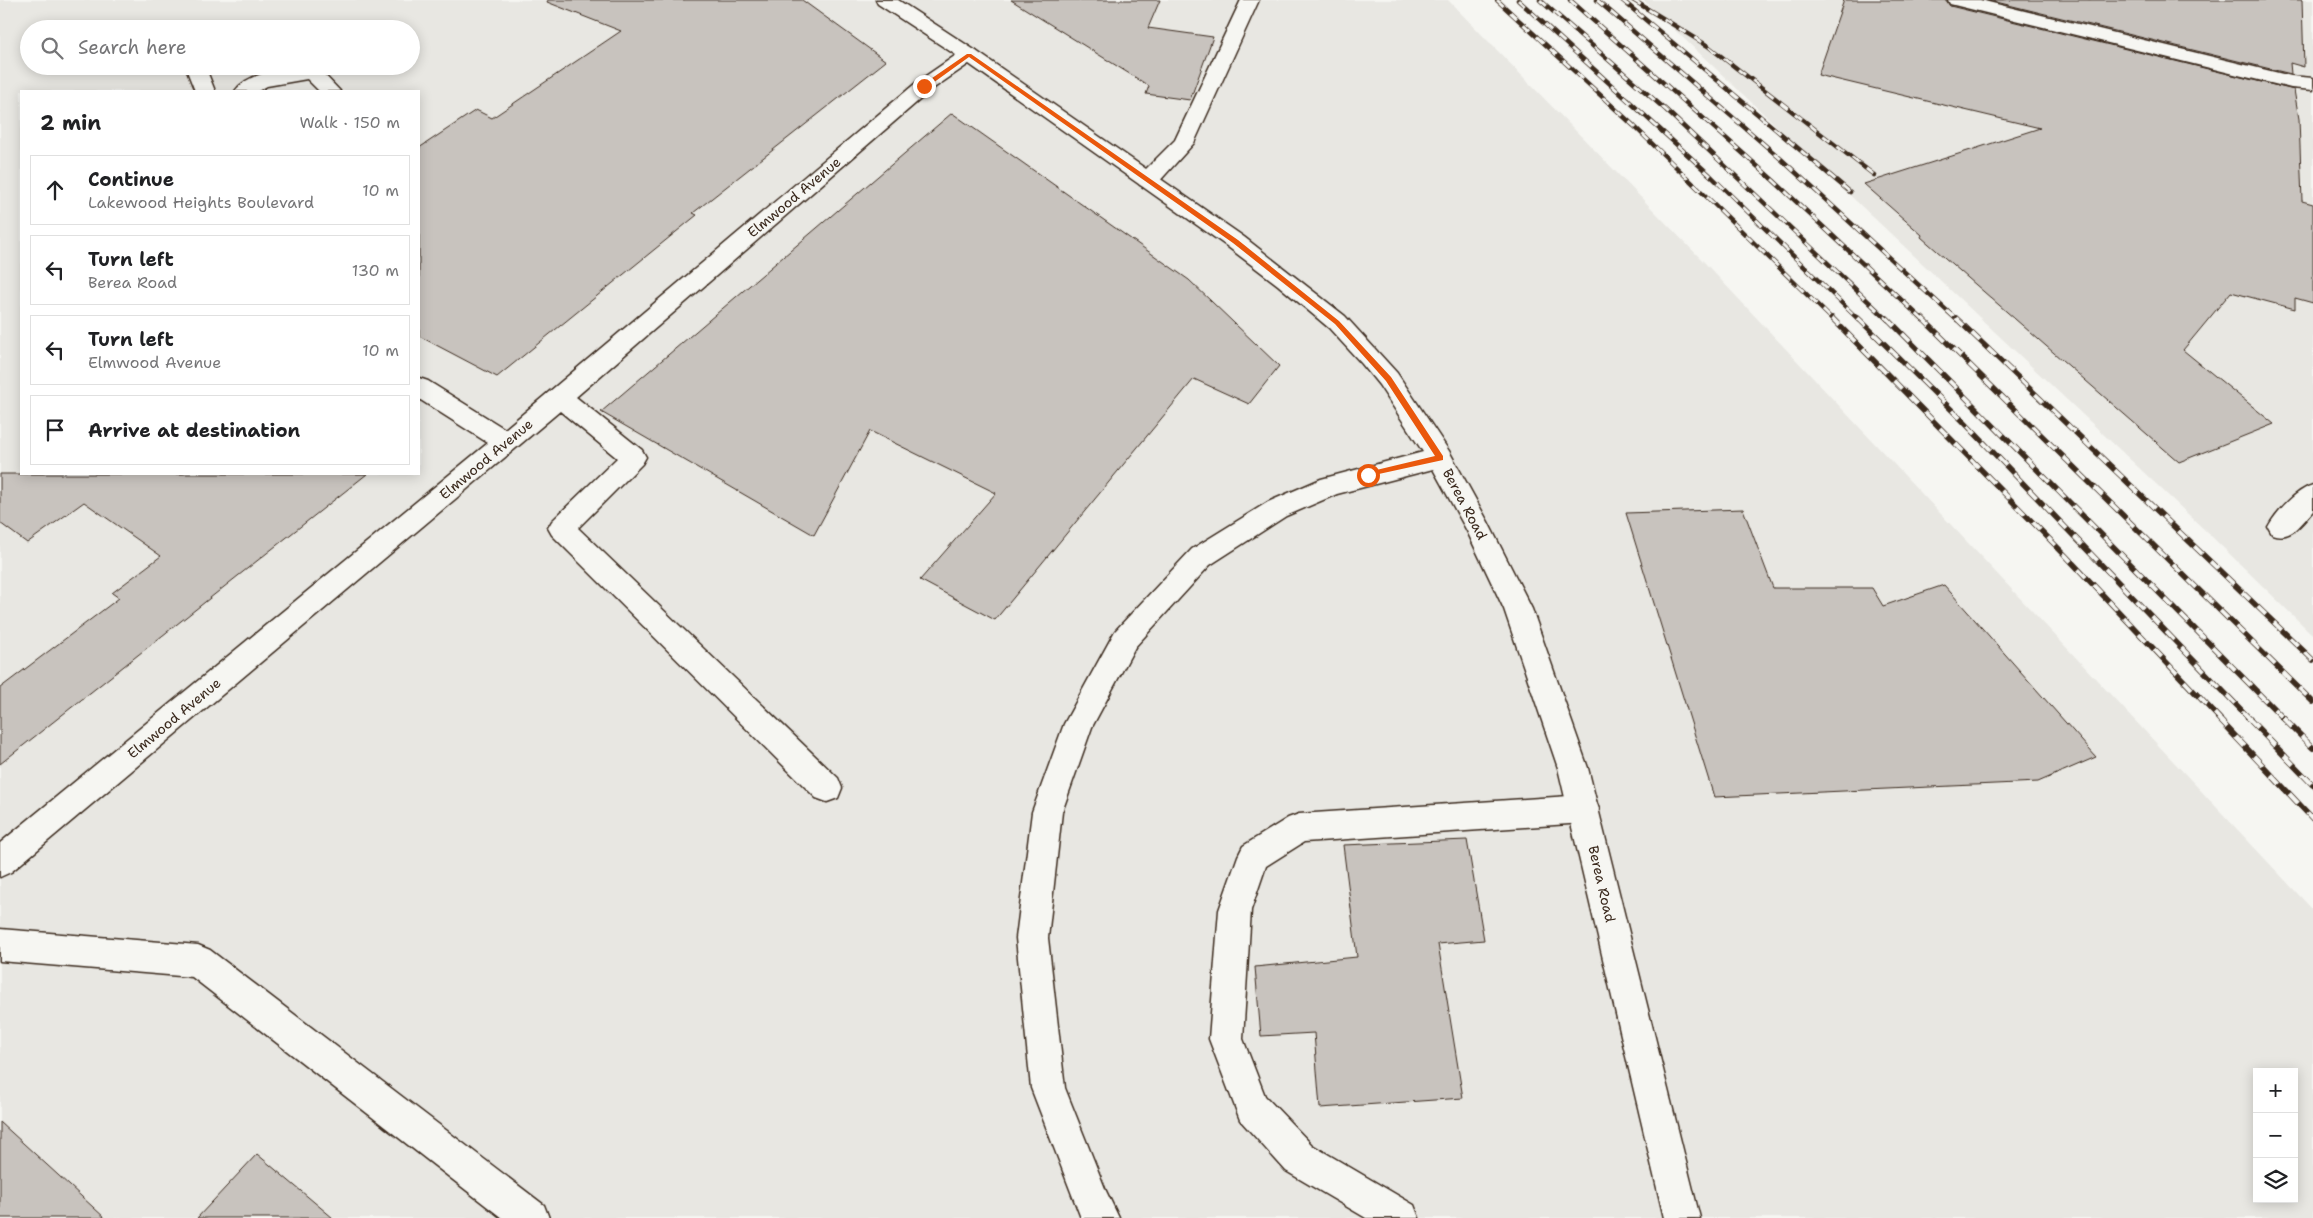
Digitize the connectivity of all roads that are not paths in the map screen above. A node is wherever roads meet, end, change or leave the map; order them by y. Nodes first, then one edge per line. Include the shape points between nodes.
1 (885, 0) edge
2 (1250, 0) edge
3 (1957, 0) edge
4 (969, 55) junction
5 (199, 75) edge
6 (294, 75) edge
7 (314, 75) edge
8 (2313, 84) edge
9 (205, 90) edge
10 (247, 90) edge
11 (329, 90) edge
12 (1148, 180) junction
13 (420, 388) edge
14 (560, 398) junction
15 (506, 442) junction
16 (1440, 458) junction
17 (2313, 495) edge
18 (2281, 527) dead end
19 (827, 788) dead end
20 (1584, 809) junction
21 (0, 862) edge
22 (0, 945) edge
23 (532, 1218) edge
24 (1101, 1218) edge
25 (1400, 1218) edge
26 (1682, 1218) edge

1 - 4 main road, Berea Road
2 - 12 main road via 1184,143
3 - 8 main road
4 - 12 main road, Berea Road
4 - 14 main road, Elmwood Avenue via 924,86
5 - 9 main road
6 - 10 main road via 261,81
7 - 11 main road
12 - 16 main road, Berea Road via 1236,242 1337,322 1388,379
13 - 15 main road
14 - 15 main road, Elmwood Avenue
14 - 19 main road via 633,457 561,528
15 - 21 main road, Elmwood Avenue
16 - 20 main road, Berea Road via 1518,609
16 - 24 main road via 1330,486 1277,509 1201,557 1126,639 1079,724 1046,812 1032,938 1048,1088
17 - 18 main road
20 - 25 main road via 1300,828 1254,856 1235,910 1226,1039 1252,1108 1299,1158
20 - 26 main road, Berea Road
22 - 23 main road via 198,961

